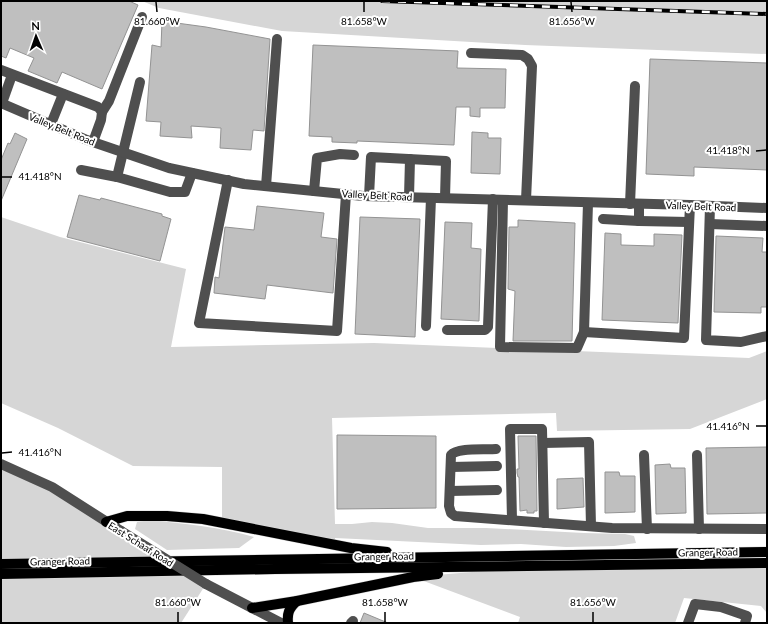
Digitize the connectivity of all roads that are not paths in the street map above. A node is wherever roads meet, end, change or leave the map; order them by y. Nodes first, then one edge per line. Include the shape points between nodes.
1 (142, 17) dead end
2 (277, 39) dead end
3 (471, 53) dead end
4 (1, 70) edge
5 (12, 74) junction
6 (140, 82) dead end
7 (635, 86) dead end
8 (63, 94) junction
9 (1, 103) edge
10 (102, 112) junction
11 (51, 124) junction
12 (93, 142) junction
13 (123, 152) junction
14 (354, 155) dead end
15 (410, 159) junction
16 (81, 170) dead end
17 (192, 173) junction
18 (117, 177) junction
19 (228, 180) junction
20 (266, 186) junction
21 (314, 191) junction
22 (346, 194) junction
23 (369, 196) junction
24 (409, 197) junction
25 (430, 198) junction
26 (445, 198) junction
27 (498, 200) junction
28 (526, 200) junction
29 (588, 203) junction
30 (634, 204) junction
31 (690, 205) junction
32 (710, 206) junction
33 (767, 208) edge
34 (603, 219) dead end
35 (638, 221) junction
36 (689, 222) junction
37 (710, 224) junction
38 (767, 226) edge
39 (426, 326) dead end
40 (447, 330) dead end
41 (584, 332) junction
42 (767, 336) edge
43 (543, 443) junction
44 (496, 450) dead end
45 (697, 455) dead end
46 (644, 456) dead end
47 (1, 464) edge
48 (497, 466) dead end
49 (451, 467) junction
50 (497, 490) dead end
51 (450, 491) junction
52 (512, 520) junction
53 (106, 522) junction
54 (544, 523) junction
55 (591, 526) junction
56 (647, 529) junction
57 (699, 529) junction
58 (767, 529) edge
59 (767, 552) edge
60 (435, 557) junction
61 (767, 563) edge
62 (1, 564) edge
63 (531, 567) junction
64 (1, 574) edge
65 (297, 601) junction
66 (252, 608) junction
67 (690, 622) edge
68 (281, 623) edge
69 (288, 623) edge
70 (745, 623) edge

1 - 10 street via 110,101
2 - 20 street
3 - 28 street via 522,55 532,66
4 - 5 street
5 - 8 street
5 - 9 street
6 - 13 street
7 - 30 street
8 - 10 street via 98,107
8 - 11 street
9 - 11 street, Valley Belt Road
10 - 12 street
11 - 12 street, Valley Belt Road
12 - 13 street, Valley Belt Road
13 - 17 street, Valley Belt Road
13 - 18 street
14 - 21 street via 340,154 317,158
15 - 23 street via 371,157
15 - 24 street
15 - 26 street via 446,161
16 - 18 street
17 - 18 street via 185,192 170,192
17 - 19 street, Valley Belt Road
19 - 20 street, Valley Belt Road
19 - 22 street via 199,323 337,331
20 - 21 street, Valley Belt Road
21 - 22 street, Valley Belt Road
22 - 23 street, Valley Belt Road
23 - 24 street, Valley Belt Road
24 - 25 street, Valley Belt Road
25 - 26 street, Valley Belt Road
25 - 39 street
26 - 27 street, Valley Belt Road
27 - 28 street, Valley Belt Road
27 - 40 street via 488,327 485,330
27 - 41 street via 500,347 577,348
28 - 29 street, Valley Belt Road
29 - 30 street, Valley Belt Road
29 - 41 street
30 - 31 street, Valley Belt Road
30 - 35 street
31 - 32 street, Valley Belt Road
31 - 36 street
32 - 33 street, Valley Belt Road
32 - 37 street
34 - 35 street
35 - 36 street
36 - 41 street via 684,338
37 - 38 street
37 - 42 street via 706,340 741,342
43 - 52 street via 542,429 510,429
43 - 54 street
43 - 55 street via 589,442
44 - 49 street via 454,452 451,455
45 - 57 street
46 - 56 street
47 - 53 street, East Schaaf Road via 52,487
48 - 49 street
49 - 51 street
50 - 51 street
51 - 52 street via 449,506 455,516
52 - 54 street
53 - 60 main road via 126,516 203,519 351,548
53 - 66 street, East Schaaf Road, bridge via 206,584
54 - 55 street
55 - 56 street
56 - 57 street
57 - 58 street
59 - 60 main road, Granger Road
60 - 62 main road, Granger Road
61 - 63 main road, Granger Road
63 - 64 main road, Granger Road
63 - 65 main road via 428,574
65 - 66 main road
65 - 69 main road via 290,607
66 - 68 street, East Schaaf Road
67 - 70 street via 695,604 721,607 747,616

